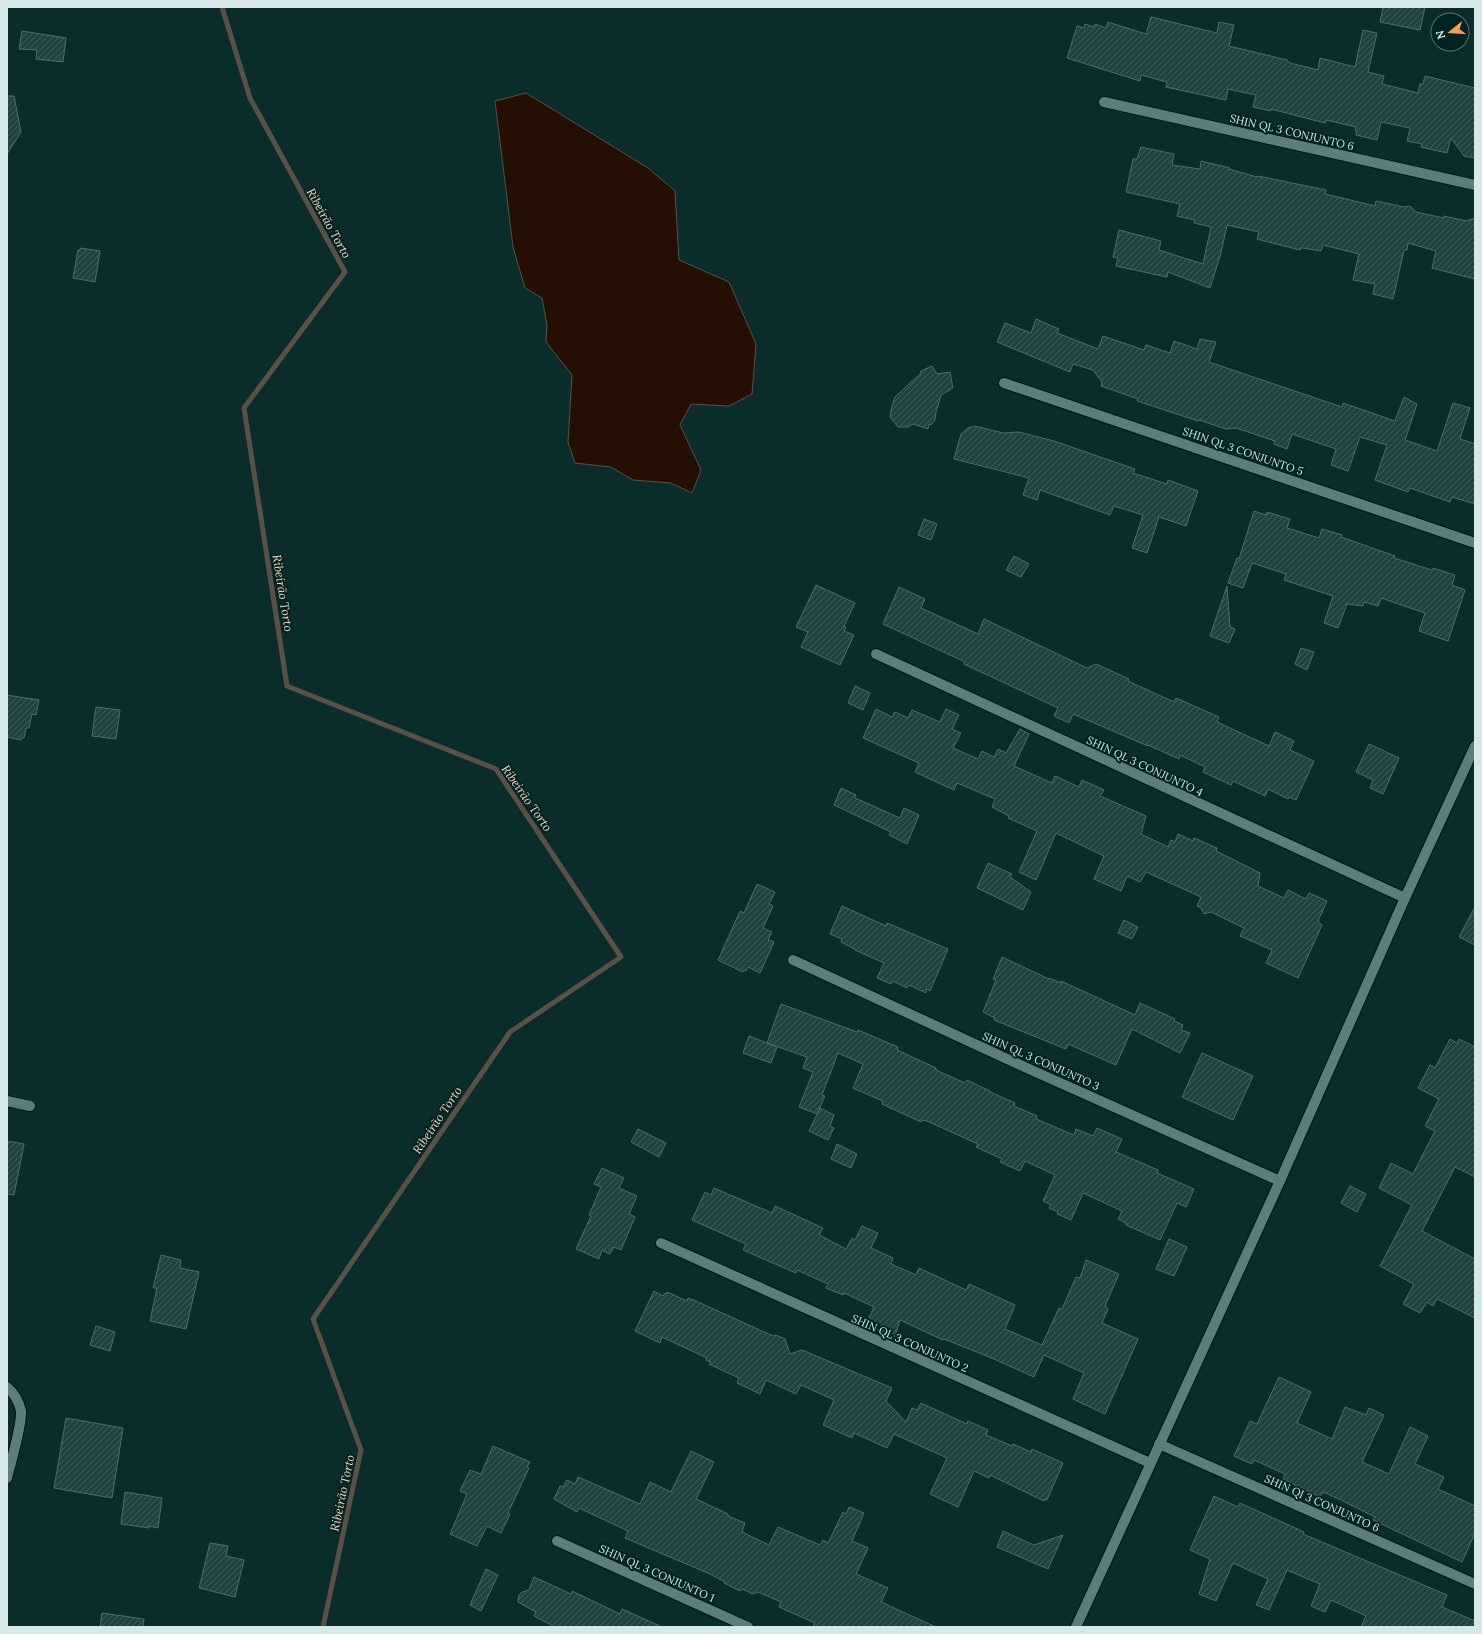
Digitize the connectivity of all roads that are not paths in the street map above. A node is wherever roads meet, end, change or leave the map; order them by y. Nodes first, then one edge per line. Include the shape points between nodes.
1 (1104, 102) dead end
2 (1475, 185) edge
3 (1004, 383) dead end
4 (1475, 543) edge
5 (876, 654) dead end
6 (1475, 746) edge
7 (1405, 898) junction
8 (793, 960) dead end
9 (7, 1101) edge
10 (30, 1106) dead end
11 (1280, 1181) junction
12 (661, 1243) dead end
13 (7, 1388) edge
14 (1159, 1444) junction
15 (1150, 1463) junction
16 (7, 1478) edge
17 (557, 1540) dead end
18 (1475, 1584) edge
19 (748, 1627) edge
20 (1076, 1627) edge

1 - 2 street, SHIN QL 3 CONJUNTO 6
3 - 4 street, SHIN QL 3 CONJUNTO 5
5 - 7 street, SHIN QL 3 CONJUNTO 4
6 - 7 street
7 - 11 street
8 - 11 street, SHIN QL 3 CONJUNTO 3
9 - 10 street
11 - 14 street
12 - 15 street, SHIN QL 3 CONJUNTO 2
13 - 16 street via 15,1396 21,1411
14 - 15 street
14 - 18 street, SHIN QI 3 CONJUNTO 6
15 - 20 street
17 - 19 street, SHIN QL 3 CONJUNTO 1

